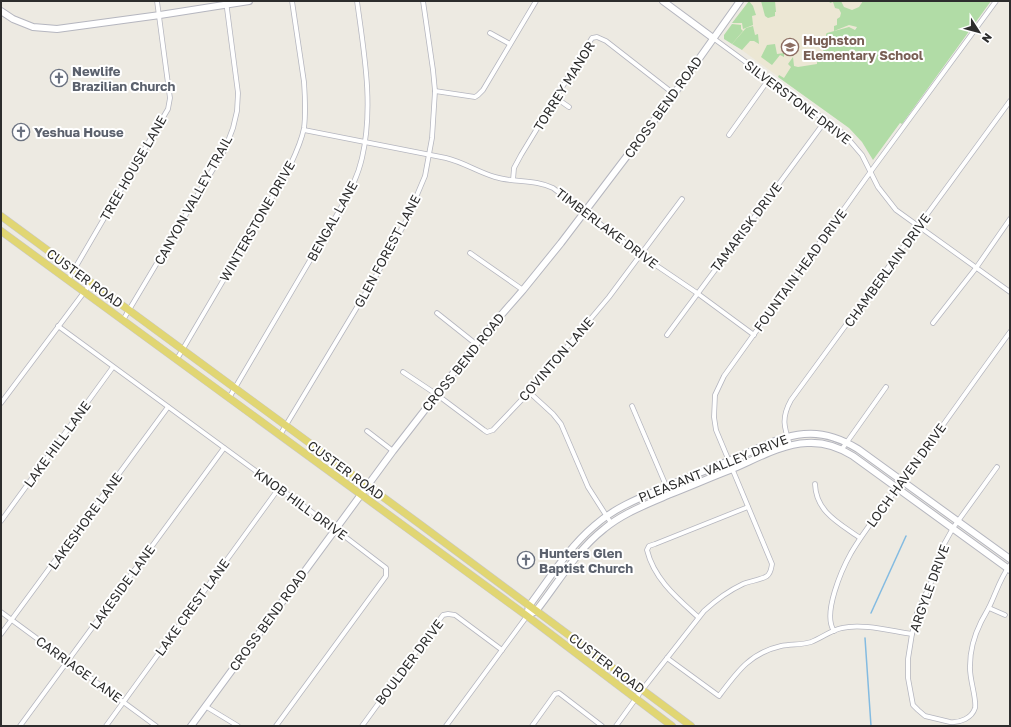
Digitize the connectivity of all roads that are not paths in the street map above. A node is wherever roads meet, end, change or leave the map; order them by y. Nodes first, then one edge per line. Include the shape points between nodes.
1 (157, 1) edge
2 (249, 1) edge
3 (292, 1) edge
4 (357, 1) edge
5 (423, 1) edge
6 (536, 1) edge
7 (663, 1) edge
8 (740, 1) edge
9 (996, 1) edge
10 (226, 3) edge
11 (1, 10) edge
12 (160, 15) junction
13 (490, 33) dead end
14 (713, 38) junction
15 (510, 44) junction
16 (769, 79) junction
17 (435, 91) junction
18 (674, 94) junction
19 (556, 98) junction
20 (1010, 101) edge
21 (570, 107) dead end
22 (826, 120) junction
23 (304, 130) junction
24 (729, 134) dead end
25 (365, 142) junction
26 (429, 154) junction
27 (871, 172) junction
28 (513, 180) junction
29 (682, 199) dead end
30 (584, 212) junction
31 (1, 216) edge
32 (1010, 219) edge
33 (919, 226) junction
34 (1, 231) edge
35 (470, 253) dead end
36 (641, 255) junction
37 (976, 268) junction
38 (74, 270) junction
39 (68, 280) junction
40 (91, 283) junction
41 (523, 290) junction
42 (85, 292) junction
43 (1010, 292) edge
44 (697, 293) junction
45 (130, 311) junction
46 (437, 313) dead end
47 (123, 320) junction
48 (933, 323) dead end
49 (58, 326) junction
50 (1010, 332) edge
51 (667, 335) dead end
52 (754, 335) junction
53 (476, 344) junction
54 (183, 350) junction
55 (176, 359) junction
56 (113, 367) junction
57 (403, 372) dead end
58 (886, 387) dead end
59 (234, 388) junction
60 (529, 392) junction
61 (436, 394) junction
62 (229, 398) junction
63 (1, 403) edge
64 (632, 406) dead end
65 (168, 407) junction
66 (286, 426) junction
67 (367, 430) dead end
68 (280, 435) junction
69 (787, 437) junction
70 (847, 442) junction
71 (790, 445) junction
72 (224, 448) junction
73 (842, 449) junction
74 (393, 451) junction
75 (729, 461) junction
76 (997, 467) dead end
77 (733, 468) junction
78 (902, 481) junction
79 (815, 484) dead end
80 (368, 486) junction
81 (666, 487) junction
82 (279, 488) junction
83 (898, 488) junction
84 (361, 494) junction
85 (670, 495) junction
86 (748, 507) junction
87 (607, 516) junction
88 (1, 521) edge
89 (958, 521) junction
90 (612, 523) junction
91 (953, 528) junction
92 (335, 529) junction
93 (860, 538) junction
94 (570, 551) junction
95 (577, 556) junction
96 (1010, 559) edge
97 (1009, 568) edge
98 (529, 606) junction
99 (989, 608) junction
100 (536, 611) junction
101 (1, 612) edge
102 (1005, 615) dead end
103 (527, 616) junction
104 (698, 617) junction
105 (12, 620) junction
106 (834, 630) junction
107 (1, 634) edge
108 (912, 634) junction
109 (502, 650) junction
110 (667, 658) junction
111 (67, 661) junction
112 (642, 690) junction
113 (636, 699) junction
114 (124, 702) junction
115 (205, 706) junction
116 (20, 726) edge
117 (106, 726) edge
118 (156, 726) edge
119 (191, 726) edge
120 (238, 726) edge
121 (276, 726) edge
122 (362, 726) edge
123 (446, 726) edge
124 (532, 726) edge
125 (602, 726) edge
126 (616, 726) edge
127 (672, 726) edge
128 (691, 726) edge

1 - 12 street, TREE HOUSE LANE
2 - 10 street
3 - 23 street, WINTERSTONE DRIVE via 304,82
4 - 25 street, BENGAL LANE via 368,94
5 - 17 street, GLEN FOREST LANE
6 - 15 street
7 - 14 street, SILVERSTONE DRIVE
8 - 14 street, CROSS BEND ROAD
9 - 27 street, FOUNTAIN HEAD DRIVE
10 - 12 street
10 - 45 street, CANYON VALLEY TRAIL via 238,93 233,128 225,149
11 - 12 street via 23,24 49,29
12 - 38 street, TREE HOUSE LANE via 170,98 168,109
13 - 15 street
14 - 16 street, SILVERSTONE DRIVE
14 - 18 street, CROSS BEND ROAD
15 - 17 street via 478,95 471,97
16 - 22 street, SILVERSTONE DRIVE
16 - 24 street
17 - 26 street, GLEN FOREST LANE
18 - 19 street, TORREY MANOR via 606,41 597,37 592,38
18 - 30 street, CROSS BEND ROAD
19 - 21 street
19 - 28 street, TORREY MANOR via 521,154 514,168
20 - 33 street, CHAMBERLAIN DRIVE
22 - 27 street, SILVERSTONE DRIVE via 854,144
22 - 44 street, TAMARISK DRIVE
23 - 25 street, TIMBERLAKE DRIVE
23 - 54 street, WINTERSTONE DRIVE via 287,172
25 - 26 street, TIMBERLAKE DRIVE
25 - 59 street, BENGAL LANE via 357,175 342,206
26 - 28 street, TIMBERLAKE DRIVE via 455,160 495,177
26 - 66 street, GLEN FOREST LANE via 421,188 406,221
27 - 33 street, SILVERSTONE DRIVE via 878,187 896,210
27 - 52 street, FOUNTAIN HEAD DRIVE
28 - 30 street, TIMBERLAKE DRIVE via 545,184
29 - 36 street, COVINTON LANE
30 - 36 street, TIMBERLAKE DRIVE
30 - 41 street, CROSS BEND ROAD
31 - 38 main road, CUSTER ROAD
32 - 37 street
33 - 37 street, SILVERSTONE DRIVE
33 - 69 street, CHAMBERLAIN DRIVE via 791,400 783,422
34 - 39 main road, CUSTER ROAD
35 - 41 street
36 - 44 street, TIMBERLAKE DRIVE
36 - 60 street, COVINTON LANE
37 - 43 street, SILVERSTONE DRIVE
37 - 48 street
38 - 39 street, TREE HOUSE LANE
38 - 40 main road, CUSTER ROAD
39 - 42 main road, CUSTER ROAD
40 - 42 street
40 - 45 main road, CUSTER ROAD
41 - 53 street, CROSS BEND ROAD
42 - 47 main road, CUSTER ROAD
42 - 49 street
44 - 51 street, TAMARISK DRIVE
44 - 52 street, TIMBERLAKE DRIVE
45 - 47 street, CANYON VALLEY TRAIL
45 - 54 main road, CUSTER ROAD
46 - 53 street
47 - 55 main road, CUSTER ROAD
49 - 56 street, KNOB HILL DRIVE
49 - 63 street
50 - 78 street, LOCH HAVEN DRIVE
52 - 75 street, FOUNTAIN HEAD DRIVE via 724,376 715,395 716,430
53 - 61 street, CROSS BEND ROAD
54 - 55 street, WINTERSTONE DRIVE
54 - 59 main road, CUSTER ROAD
55 - 62 main road, CUSTER ROAD
56 - 65 street, KNOB HILL DRIVE
56 - 88 street, LAKE HILL LANE
57 - 61 street, COVINTON LANE
58 - 70 street
59 - 62 street, BENGAL LANE
59 - 66 main road, CUSTER ROAD
60 - 61 street, COVINTON LANE via 493,430 487,432
60 - 87 street via 561,424 588,487
61 - 74 street, CROSS BEND ROAD
62 - 68 main road, CUSTER ROAD
64 - 81 street
65 - 72 street, KNOB HILL DRIVE
65 - 105 street, LAKESHORE LANE
66 - 68 street, GLEN FOREST LANE
66 - 80 main road, CUSTER ROAD
67 - 74 street
68 - 84 main road, CUSTER ROAD
69 - 70 street, PLEASANT VALLEY DRIVE via 817,434
69 - 71 street, CHAMBERLAIN DRIVE
69 - 75 street, PLEASANT VALLEY DRIVE
70 - 73 street
70 - 78 street, PLEASANT VALLEY DRIVE
71 - 73 street, PLEASANT VALLEY DRIVE via 807,442
71 - 77 street, PLEASANT VALLEY DRIVE
72 - 82 street, KNOB HILL DRIVE
72 - 111 street, LAKESIDE LANE
73 - 83 street, PLEASANT VALLEY DRIVE
74 - 80 street, CROSS BEND ROAD
75 - 77 street, FOUNTAIN HEAD DRIVE
75 - 81 street, PLEASANT VALLEY DRIVE
76 - 89 street, ARGYLE DRIVE
77 - 85 street, PLEASANT VALLEY DRIVE
77 - 86 street, FOUNTAIN HEAD DRIVE
78 - 83 street, LOCH HAVEN DRIVE
78 - 89 street, PLEASANT VALLEY DRIVE
79 - 93 street via 818,501 824,510
80 - 84 street, CROSS BEND ROAD
80 - 98 main road, CUSTER ROAD
81 - 85 street
81 - 87 street, PLEASANT VALLEY DRIVE via 635,500
82 - 92 street, KNOB HILL DRIVE
82 - 114 street, LAKE CREST LANE
83 - 91 street, PLEASANT VALLEY DRIVE
83 - 93 street, LOCH HAVEN DRIVE
84 - 92 street, CROSS BEND ROAD
84 - 103 main road, CUSTER ROAD
85 - 90 street, PLEASANT VALLEY DRIVE via 640,507
86 - 104 street, FOUNTAIN HEAD DRIVE via 772,564 771,570 766,576 744,584 716,600
86 - 104 street via 649,546 647,550 667,588
87 - 90 street
87 - 94 street, PLEASANT VALLEY DRIVE
89 - 91 street, ARGYLE DRIVE
89 - 96 street, PLEASANT VALLEY DRIVE
90 - 95 street, PLEASANT VALLEY DRIVE via 592,539
91 - 97 street, PLEASANT VALLEY DRIVE
91 - 108 street, ARGYLE DRIVE via 943,546 934,576 914,620
92 - 115 street, CROSS BEND ROAD
92 - 121 street, KNOB HILL DRIVE via 385,566 386,576
93 - 106 street, LOCH HAVEN DRIVE via 834,595 831,610
94 - 95 street
94 - 98 street, PLEASANT VALLEY DRIVE
95 - 100 street, PLEASANT VALLEY DRIVE
97 - 99 street
98 - 100 main road, CUSTER ROAD
98 - 103 street, PLEASANT VALLEY DRIVE
99 - 102 street
99 - 108 street, ARGYLE DRIVE via 977,630 970,655 974,709 967,718 955,723 925,716 916,709 908,678
100 - 103 street, PLEASANT VALLEY DRIVE
100 - 112 main road, CUSTER ROAD
101 - 105 street, CARRIAGE LANE
103 - 109 street, PLEASANT VALLEY DRIVE
103 - 113 main road, CUSTER ROAD
104 - 110 street
105 - 107 street, LAKESHORE LANE
105 - 111 street, CARRIAGE LANE
106 - 108 street via 854,626
106 - 110 street via 812,642 778,647 759,654 741,668 719,696
109 - 122 street, BOULDER DRIVE via 455,616 443,615
109 - 123 street, PLEASANT VALLEY DRIVE
110 - 112 street
111 - 114 street, CARRIAGE LANE
111 - 116 street, LAKESIDE LANE
112 - 113 street
112 - 128 main road, CUSTER ROAD
113 - 126 street
113 - 127 main road, CUSTER ROAD
114 - 117 street, LAKE CREST LANE
114 - 118 street, CARRIAGE LANE
115 - 119 street, CROSS BEND ROAD
115 - 120 street
124 - 125 street via 554,694 559,693

